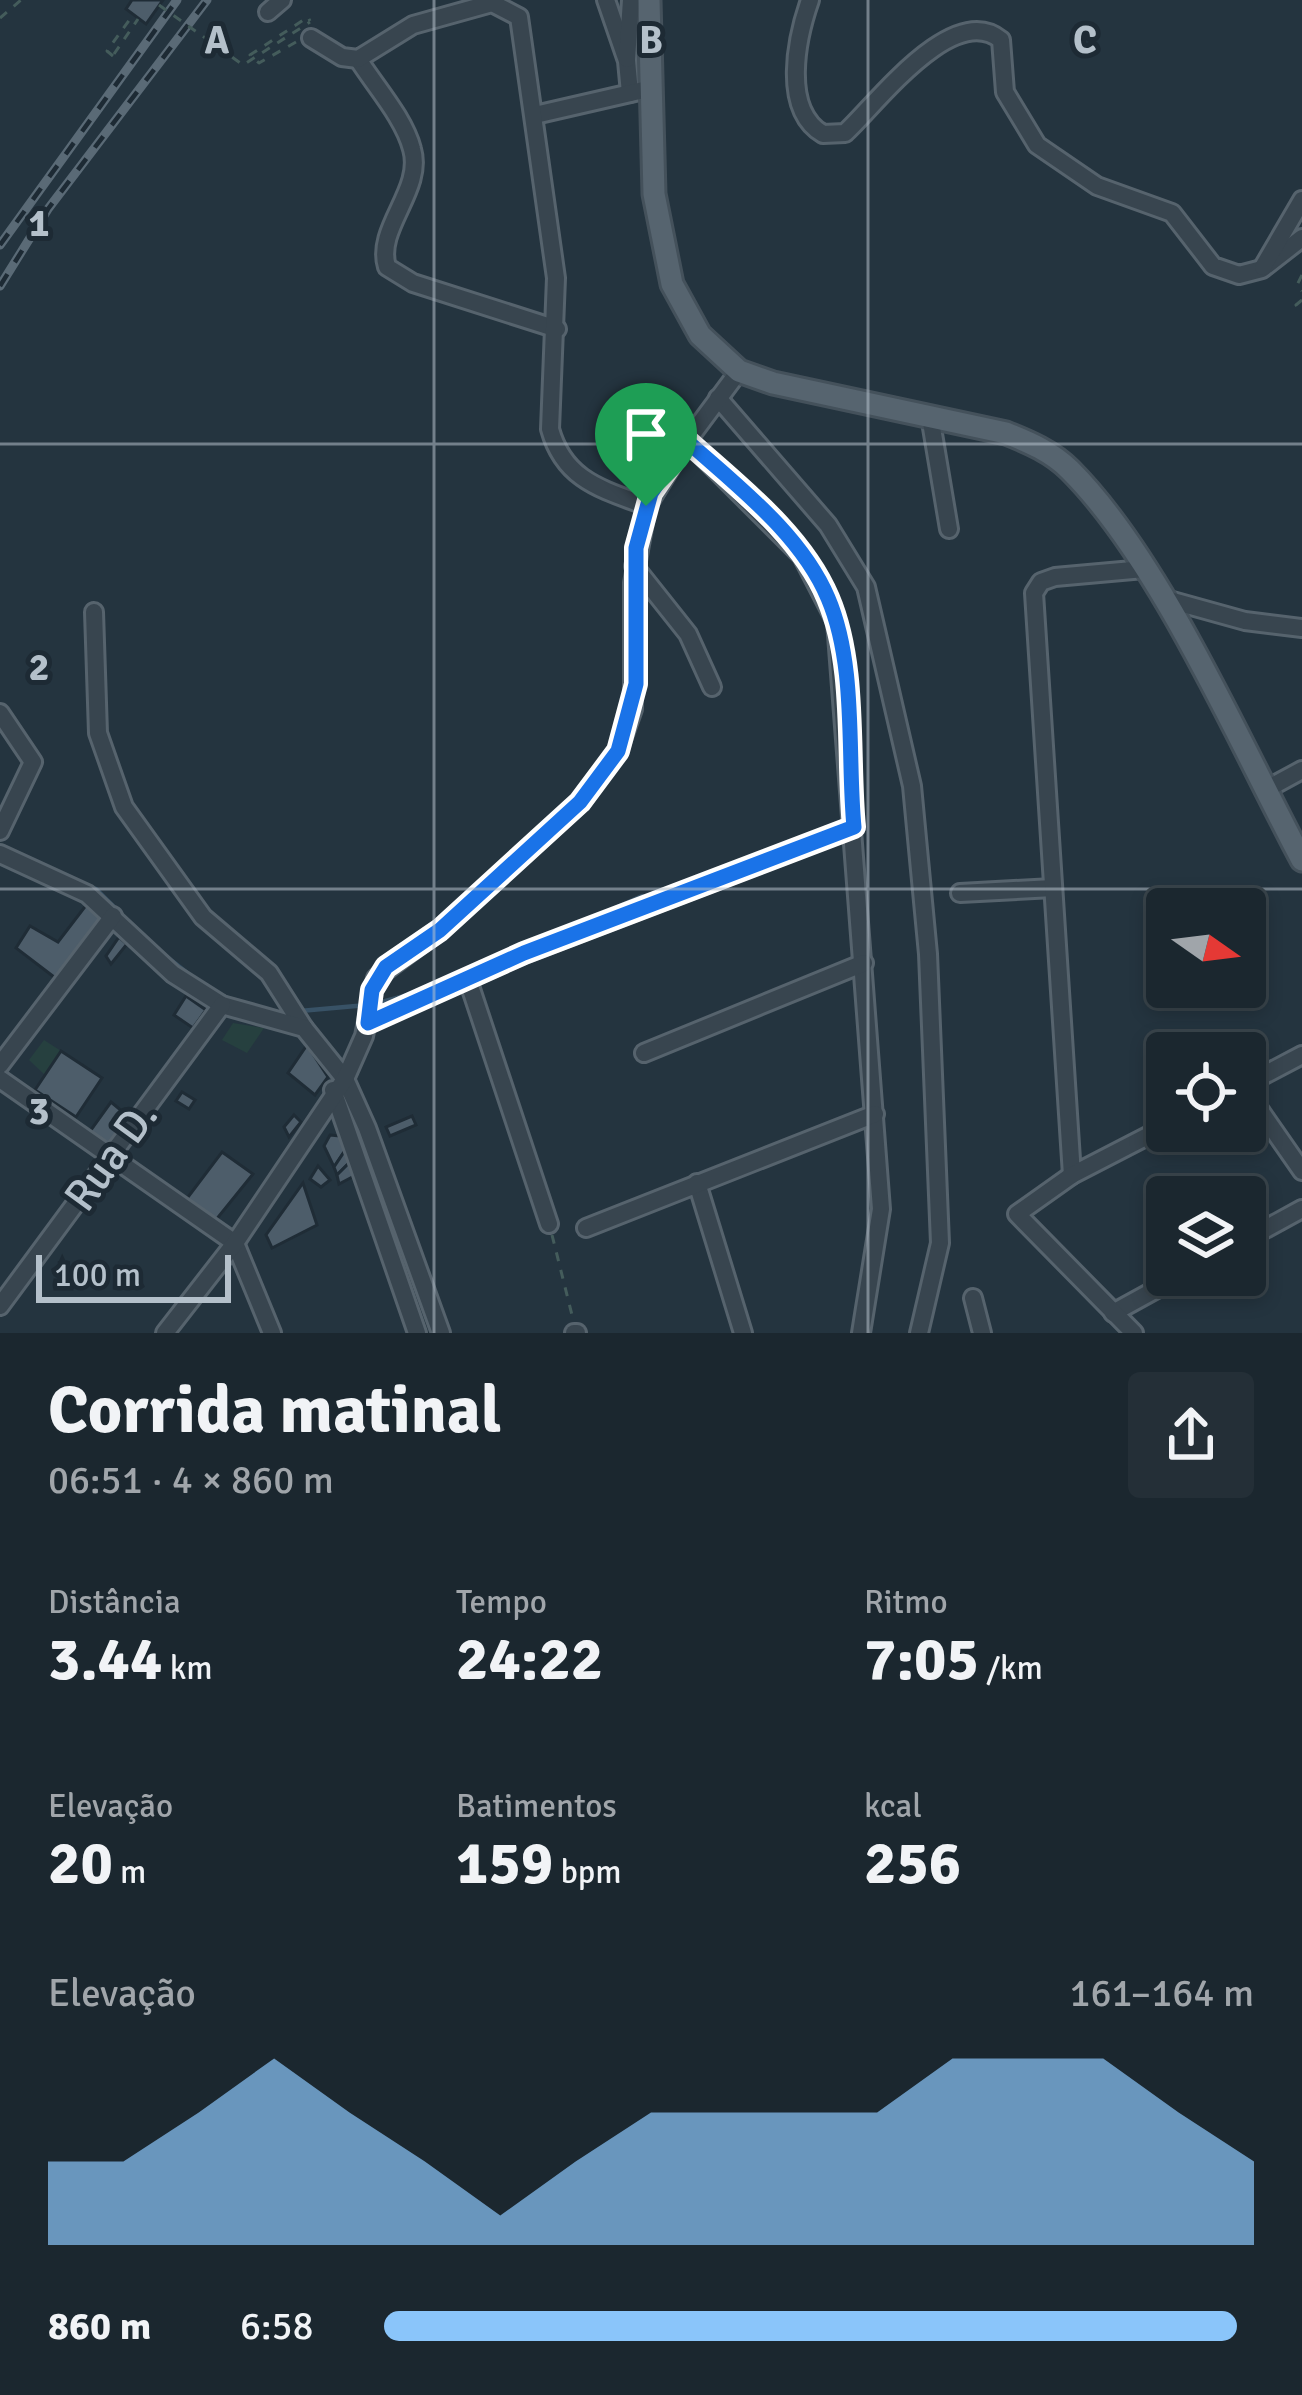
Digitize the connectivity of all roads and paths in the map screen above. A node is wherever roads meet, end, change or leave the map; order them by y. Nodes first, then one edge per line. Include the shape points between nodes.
1 (20, 0) edge
2 (606, 0) edge
3 (631, 0) edge
4 (650, 0) edge
5 (809, 0) edge
6 (159, 5) dead end
7 (0, 18) edge
8 (130, 19) dead end
9 (139, 19) dead end
10 (311, 30) junction
11 (358, 59) junction
12 (627, 61) junction
13 (639, 91) junction
14 (535, 115) junction
15 (1302, 200) edge
16 (1302, 238) edge
17 (1262, 269) junction
18 (1302, 275) edge
19 (1302, 291) edge
20 (1302, 300) edge
21 (1302, 312) edge
22 (557, 329) junction
23 (739, 371) junction
24 (718, 398) junction
25 (930, 416) junction
26 (687, 441) junction
27 (646, 506) junction
28 (949, 529) dead end
29 (634, 566) junction
30 (1144, 569) junction
31 (1161, 598) junction
32 (94, 612) dead end
33 (1302, 628) edge
34 (712, 687) dead end
35 (0, 713) edge
36 (1302, 770) edge
37 (1265, 790) junction
38 (854, 827) junction
39 (0, 831) edge
40 (0, 854) edge
41 (1302, 860) edge
42 (1053, 888) junction
43 (960, 893) dead end
44 (113, 916) junction
45 (865, 963) junction
46 (468, 980) junction
47 (222, 1005) junction
48 (369, 1017) junction
49 (301, 1022) junction
50 (644, 1053) dead end
51 (1302, 1055) edge
52 (0, 1065) edge
53 (1266, 1075) edge
54 (0, 1079) edge
55 (336, 1080) junction
56 (875, 1114) junction
57 (1266, 1118) edge
58 (1146, 1137) edge
59 (108, 1157) junction
60 (1302, 1171) edge
61 (1072, 1175) junction
62 (697, 1183) junction
63 (1302, 1209) edge
64 (549, 1225) joint
65 (586, 1228) dead end
66 (1266, 1229) edge
67 (235, 1244) junction
68 (1146, 1295) edge
69 (973, 1298) dead end
70 (0, 1306) edge
71 (1113, 1313) junction
72 (165, 1333) edge
73 (272, 1333) edge
74 (417, 1333) edge
75 (441, 1333) edge
76 (576, 1333) edge
77 (743, 1333) edge
78 (861, 1333) edge
79 (919, 1333) edge
80 (982, 1333) edge
81 (1134, 1333) edge

1 - 7 path
2 - 12 street
3 - 12 street
4 - 13 main road
5 - 17 street via 797,83 814,128 845,134 909,62 953,34 991,31 1001,40 1005,92 1037,145 1096,186 1172,213 1222,272
6 - 10 path, bridge via 242,65
8 - 9 path via 107,51 112,56
10 - 10 path via 308,17 250,55 260,63
10 - 11 street via 342,57
11 - 14 street via 413,25 503,4 521,23
11 - 22 street via 413,151 386,267
12 - 13 street
13 - 14 street
13 - 23 main road via 672,284 700,335
14 - 22 street
15 - 17 street
16 - 17 street
18 - 19 path
20 - 21 path
22 - 27 street via 548,399 556,451 578,478
23 - 24 street
23 - 25 main road
24 - 26 street
24 - 79 street via 855,566 874,612 898,721 923,895 940,1243
25 - 28 street
25 - 30 main road via 1047,451 1095,499
26 - 27 street
26 - 38 street via 779,529 827,597 843,666
27 - 29 street
29 - 34 street via 688,634
29 - 48 street via 633,709 606,772 440,930 386,967
30 - 31 main road
30 - 42 street via 1054,577 1034,593
31 - 33 street
31 - 37 main road
32 - 49 street via 98,733 124,807 203,916 269,974
35 - 39 street via 32,758
36 - 37 street
37 - 41 main road
38 - 45 street
38 - 46 street
40 - 44 street via 87,894
42 - 43 street
42 - 61 street
44 - 47 street via 172,974
44 - 52 street
45 - 50 street
45 - 56 street
46 - 48 street
46 - 64 street
47 - 49 street
47 - 59 street, Rua D.
48 - 55 street
49 - 55 street
51 - 53 street
54 - 59 street
55 - 67 street
55 - 74 street
55 - 75 street
56 - 62 street
56 - 78 street via 880,1234
57 - 60 street
58 - 61 street
59 - 67 street
59 - 70 street, Rua D.
61 - 71 street via 1018,1210 1018,1220
62 - 65 street
62 - 77 street
63 - 66 street
64 - 76 path
67 - 72 street
67 - 73 street
68 - 71 street
69 - 80 street
71 - 81 street

